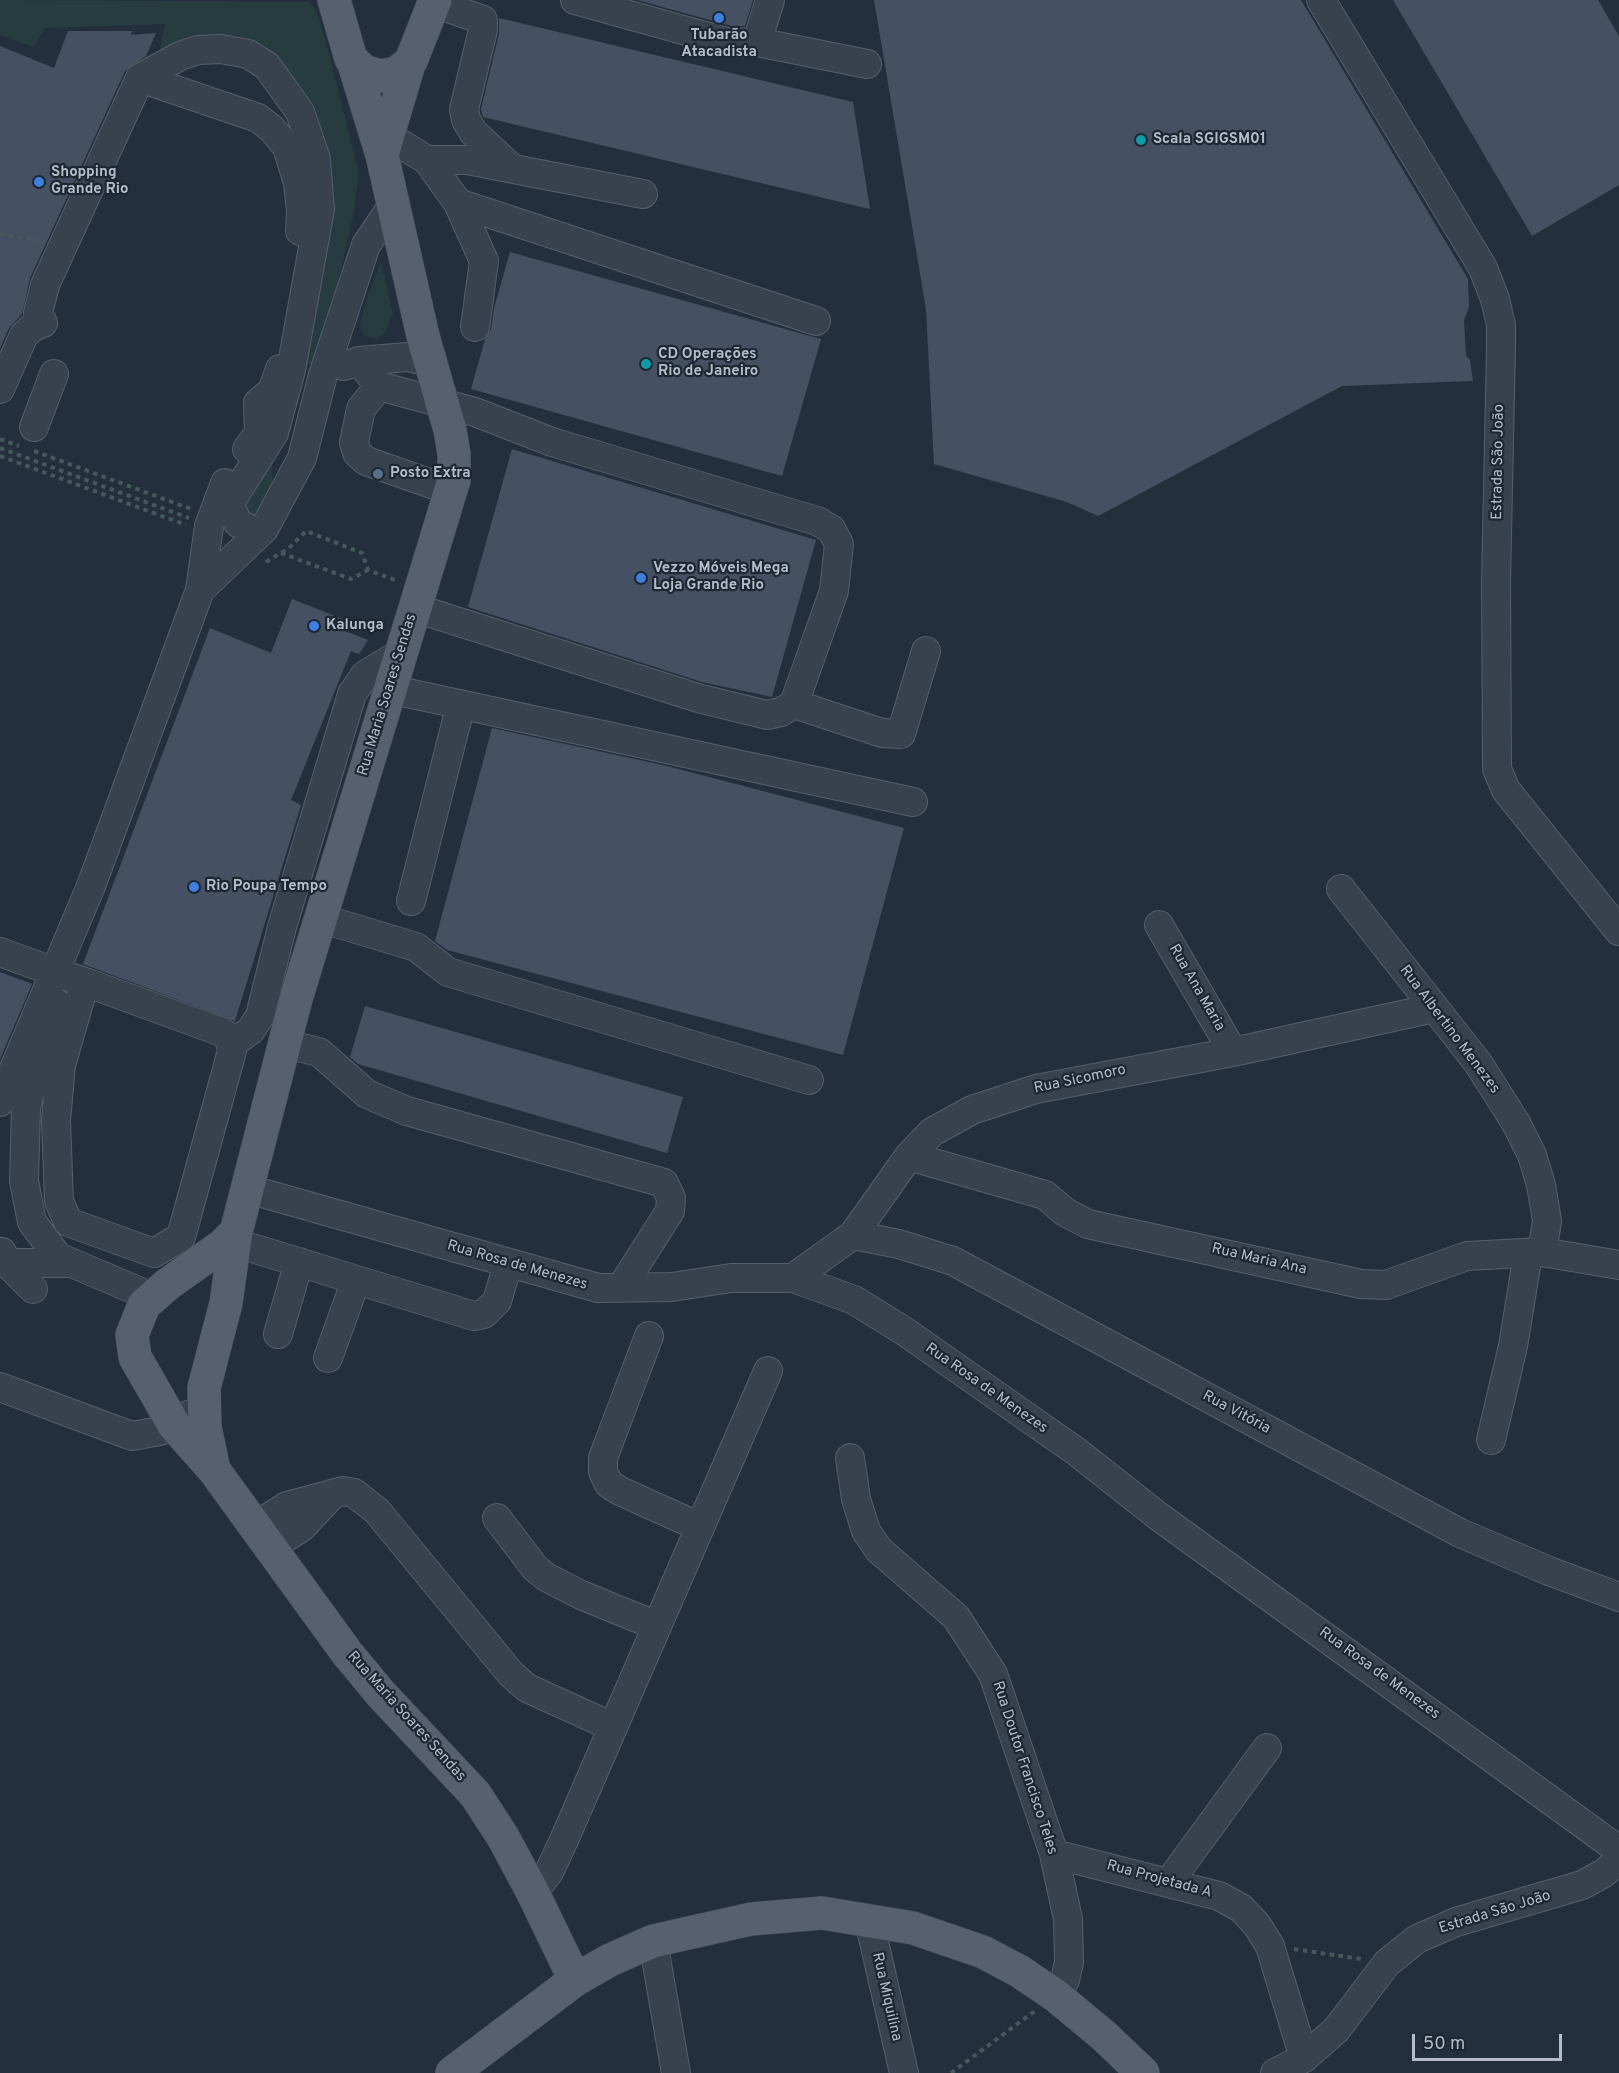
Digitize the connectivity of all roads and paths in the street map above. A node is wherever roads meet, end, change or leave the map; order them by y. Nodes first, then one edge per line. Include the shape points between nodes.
1 (334, 0) edge
2 (575, 0) edge
3 (770, 0) edge
4 (1322, 0) edge
5 (434, 2) edge
6 (757, 42) junction
7 (353, 61) junction
8 (409, 64) junction
9 (867, 64) dead end
10 (140, 78) junction
11 (385, 146) junction
12 (427, 160) junction
13 (513, 169) junction
14 (643, 194) dead end
15 (458, 203) junction
16 (393, 205) junction
17 (0, 234) edge
18 (64, 243) junction
19 (816, 321) dead end
20 (475, 327) dead end
21 (335, 339) junction
22 (427, 349) junction
23 (359, 361) junction
24 (54, 374) dead end
25 (323, 375) junction
26 (379, 386) junction
27 (0, 389) edge
28 (442, 403) junction
29 (34, 427) dead end
30 (0, 439) edge
31 (0, 448) edge
32 (0, 456) edge
33 (452, 490) junction
34 (209, 527) junction
35 (264, 529) junction
36 (281, 553) junction
37 (238, 557) junction
38 (368, 570) junction
39 (200, 590) junction
40 (418, 599) junction
41 (926, 651) dead end
42 (401, 653) junction
43 (389, 689) junction
44 (461, 704) junction
45 (794, 704) junction
46 (913, 802) dead end
47 (1341, 889) dead end
48 (411, 902) dead end
49 (320, 918) junction
50 (1159, 925) dead end
51 (1619, 930) edge
52 (0, 952) edge
53 (69, 977) junction
54 (1434, 1008) junction
55 (232, 1044) junction
56 (285, 1044) junction
57 (1233, 1052) junction
58 (809, 1080) dead end
59 (0, 1102) edge
60 (909, 1156) junction
61 (248, 1189) junction
62 (853, 1235) junction
63 (236, 1238) junction
64 (1535, 1253) junction
65 (298, 1262) junction
66 (2, 1263) edge
67 (64, 1263) junction
68 (508, 1264) junction
69 (1619, 1264) edge
70 (793, 1278) junction
71 (356, 1280) junction
72 (164, 1287) junction
73 (621, 1288) junction
74 (226, 1303) junction
75 (278, 1334) dead end
76 (648, 1336) dead end
77 (328, 1358) dead end
78 (207, 1370) junction
79 (768, 1371) dead end
80 (142, 1372) junction
81 (0, 1387) edge
82 (204, 1402) junction
83 (174, 1425) junction
84 (1491, 1440) dead end
85 (850, 1458) dead end
86 (214, 1470) junction
87 (497, 1518) dead end
88 (700, 1527) junction
89 (261, 1537) junction
90 (1619, 1597) edge
91 (657, 1626) junction
92 (613, 1727) junction
93 (1267, 1748) dead end
94 (1619, 1850) edge
95 (1054, 1854) junction
96 (1619, 1860) edge
97 (1169, 1882) junction
98 (533, 1893) junction
99 (869, 1920) junction
100 (653, 1941) junction
101 (1270, 1946) junction
102 (1388, 1963) junction
103 (575, 1980) junction
104 (1056, 1996) junction
105 (1304, 2058) junction
106 (458, 2071) edge
107 (676, 2073) edge
108 (904, 2073) edge
109 (951, 2073) edge
110 (1143, 2073) edge
111 (1275, 2073) edge

1 - 7 main road, Rua Maria Soares Sendas
2 - 6 street via 730,43
3 - 6 street
4 - 51 street, Estrada São João via 1483,268 1495,299 1501,325 1497,770 1506,790
5 - 8 main road, Rua Maria Soares Sendas
5 - 13 street via 483,20 464,109 466,120 474,133
6 - 9 street
7 - 8 main road via 364,71 380,76 397,73
7 - 11 main road, Rua Maria Soares Sendas
8 - 11 main road, Rua Maria Soares Sendas
10 - 18 street
10 - 34 street via 258,118 287,147 298,183 299,240 280,369 272,391 258,403 259,433 227,478
10 - 35 street via 198,50 248,54 267,66 286,89 312,141 320,209 291,370 274,433 229,504 238,523 251,530
11 - 12 street
11 - 16 main road, Rua Maria Soares Sendas
12 - 13 street via 466,160
12 - 15 street
13 - 14 street
15 - 19 street
15 - 20 street via 484,261
16 - 21 street via 366,245
16 - 22 main road, Rua Maria Soares Sendas
17 - 18 path
18 - 27 street via 45,285 38,313 44,323 24,335
21 - 22 street via 361,351
21 - 25 street
22 - 23 street via 408,357
22 - 28 main road, Rua Maria Soares Sendas
23 - 25 street
23 - 26 street
24 - 29 street
25 - 35 street via 302,458
26 - 28 street
26 - 33 street via 361,409 354,442 357,453 366,461
28 - 33 main road, Rua Maria Soares Sendas via 453,447
28 - 45 street via 552,442 817,520 831,530 839,544 834,591
30 - 34 path via 206,514
31 - 34 path
32 - 34 path via 204,532
33 - 40 main road, Rua Maria Soares Sendas
34 - 39 street
35 - 37 street
36 - 37 path via 251,571
36 - 38 path via 351,579
36 - 38 path via 306,531 362,553
37 - 39 street
38 - 40 path
39 - 53 street via 91,886
40 - 42 main road, Rua Maria Soares Sendas
40 - 45 street via 698,698 767,715
41 - 45 street via 901,734 882,733
42 - 43 main road, Rua Maria Soares Sendas
42 - 55 street via 365,675 352,694 314,776 260,1016 251,1030
43 - 44 street
43 - 49 main road, Rua Maria Soares Sendas
44 - 46 street
44 - 48 street
47 - 54 street, Rua Albertino Menezes
49 - 56 main road, Rua Maria Soares Sendas
49 - 58 street via 409,944 448,972
50 - 57 street, Rua Ana Maria
52 - 53 street
53 - 55 street via 222,1032
53 - 55 street via 56,1121 59,1201 68,1222 154,1252 181,1237
53 - 59 street via 8,1077
53 - 67 street via 53,1011 26,1107 24,1181 32,1222
54 - 57 street, Rua Sicomoro
54 - 64 street, Rua Albertino Menezes via 1478,1063 1532,1155 1546,1221
56 - 61 main road, Rua Maria Soares Sendas
56 - 73 street via 319,1052 367,1094 406,1111 664,1183 671,1198 670,1210
57 - 60 street, Rua Sicomoro via 1036,1089 972,1110 932,1132
60 - 62 street, Rua Sicomoro
60 - 64 street, Rua Maria Ana via 1045,1195 1088,1224 1361,1284 1386,1285 1467,1256
61 - 63 main road, Rua Maria Soares Sendas
61 - 68 street, Rua Rosa de Menezes
62 - 70 street, Rua Sicomoro
62 - 90 street, Rua Vitória via 899,1244 953,1262 1460,1533
63 - 65 street
63 - 72 main road, Rua Maria Soares Sendas
63 - 74 main road, Rua Maria Soares Sendas
64 - 69 street, Rua Maria Ana
64 - 84 street, Rua Albertino Menezes
65 - 71 street
65 - 75 street
66 - 67 street
66 - 67 street via 43,1293 50,1289 53,1270
67 - 72 street
68 - 71 street via 497,1301 484,1314 474,1316
68 - 73 street, Rua Rosa de Menezes via 598,1288
70 - 73 street, Rua Rosa de Menezes via 731,1278 672,1287
70 - 94 street, Rua Rosa de Menezes via 855,1300 1068,1445 1158,1516
71 - 77 street
72 - 74 main road via 194,1275 208,1277 219,1286
72 - 80 main road, Rua Maria Soares Sendas via 140,1311 132,1335
74 - 78 main road, Rua Maria Soares Sendas
76 - 88 street via 603,1458 603,1472 609,1484 620,1491
78 - 80 main road via 192,1382 172,1386 156,1383
78 - 82 main road, Rua Maria Soares Sendas
79 - 88 street
80 - 83 main road, Rua Maria Soares Sendas
81 - 83 street via 132,1436
82 - 83 street
82 - 86 main road, Rua Maria Soares Sendas
83 - 86 main road, Rua Maria Soares Sendas
85 - 95 street, Rua Doutor Francisco Teles via 866,1531 879,1550 956,1617 993,1674
86 - 89 main road, Rua Maria Soares Sendas
87 - 91 street via 546,1577
88 - 91 street
89 - 92 street via 287,1506 343,1491 354,1493 365,1499 494,1656 527,1688
89 - 98 main road, Rua Maria Soares Sendas via 367,1678 475,1794
91 - 92 street
92 - 98 street via 549,1872
93 - 97 street
95 - 97 street, Rua Projetada A
95 - 104 street, Rua Doutor Francisco Teles via 1069,1940 1065,1980
96 - 102 street, Estrada São João via 1582,1885 1456,1922 1418,1939
97 - 101 street, Rua Projetada A via 1219,1896 1241,1908 1257,1924
98 - 103 main road, Rua Maria Soares Sendas
99 - 100 main road via 822,1913 751,1919
99 - 104 main road via 913,1928 983,1952
99 - 108 street, Rua Miquilina
100 - 103 main road
100 - 107 street
101 - 102 path
101 - 105 street, Rua Projetada A
102 - 105 street, Estrada São João via 1336,2030
103 - 106 main road
104 - 109 path
104 - 110 main road
105 - 111 street, Estrada São João

